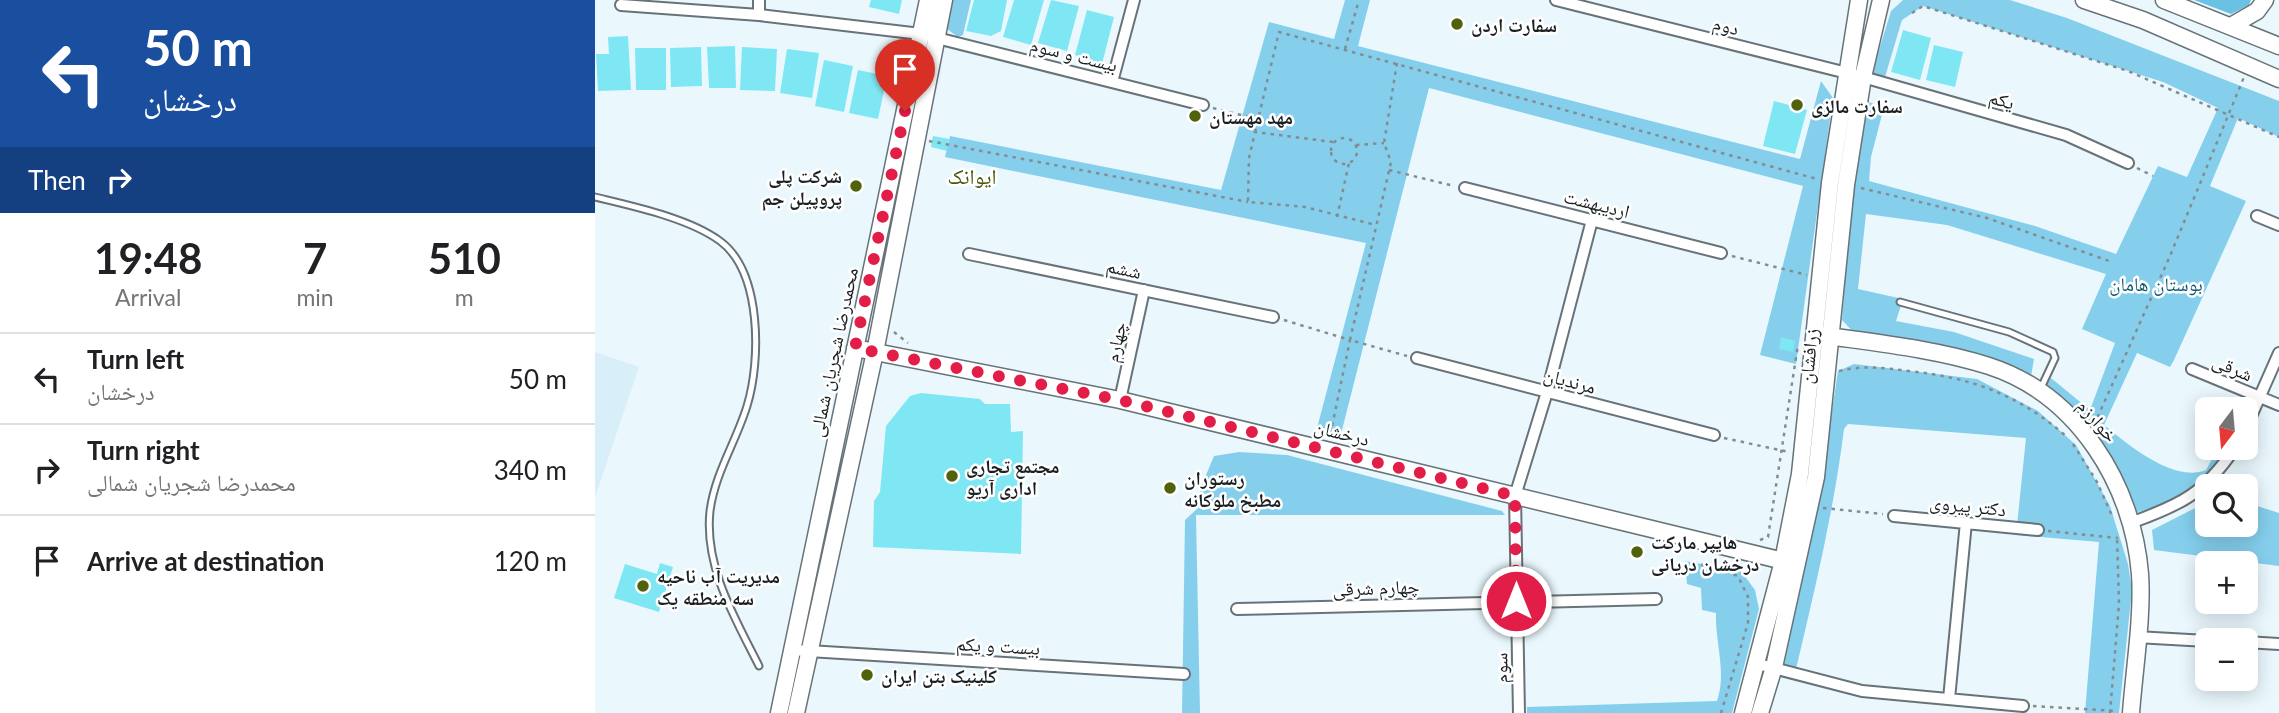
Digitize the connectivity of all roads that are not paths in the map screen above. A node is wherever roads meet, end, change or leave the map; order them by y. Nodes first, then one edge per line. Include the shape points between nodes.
1 (759, 0) edge
2 (928, 0) edge
3 (944, 0) edge
4 (1134, 0) edge
5 (1556, 0) edge
6 (1859, 0) edge
7 (2084, 0) edge
8 (2164, 0) edge
9 (2265, 0) edge
10 (1881, 2) edge
11 (621, 5) dead end
12 (759, 15) junction
13 (2231, 26) junction
14 (929, 36) junction
15 (2279, 46) edge
16 (1855, 75) junction
17 (2279, 79) edge
18 (1112, 82) junction
19 (1203, 105) road end
20 (2129, 163) road end
21 (1838, 184) junction
22 (1465, 188) road end
23 (595, 197) edge
24 (2257, 216) dead end
25 (1593, 220) junction
26 (2279, 225) edge
27 (1721, 253) road end
28 (969, 254) dead end
29 (1144, 290) junction
30 (1900, 302) dead end
31 (1273, 317) road end
32 (1823, 335) junction
33 (855, 348) junction
34 (875, 352) junction
35 (2279, 353) edge
36 (1417, 358) road end
37 (2192, 369) dead end
38 (2040, 390) junction
39 (1547, 392) junction
40 (2260, 397) junction
41 (1120, 400) junction
42 (2258, 401) edge
43 (2279, 405) edge
44 (1714, 436) road end
45 (2227, 460) edge
46 (1515, 496) junction
47 (1894, 516) road end
48 (2133, 522) junction
49 (1966, 523) junction
50 (2038, 530) road end
51 (1790, 563) junction
52 (1656, 599) dead end
53 (1516, 601) junction
54 (1237, 609) dead end
55 (2136, 638) junction
56 (2195, 640) edge
57 (2258, 643) edge
58 (2279, 644) edge
59 (801, 651) junction
60 (759, 666) dead end
61 (1766, 666) junction
62 (1185, 674) dead end
63 (1949, 699) junction
64 (2023, 706) road end
65 (2131, 712) edge
66 (779, 713) edge
67 (796, 713) edge
68 (1519, 713) edge
69 (1743, 713) edge
70 (1760, 713) edge

1 - 12 street
2 - 14 street, محمدرضا شجریان شمالی
3 - 14 street, محمدرضا شجریان شمالی
4 - 18 street
5 - 16 street, دوم
6 - 16 street, زرافشان
7 - 17 street via 2143,20
8 - 13 street
9 - 13 street via 2257,11
10 - 16 street, زرافشان
11 - 12 street, بیست و سوم
12 - 14 street, بیست و سوم
13 - 15 street
14 - 18 street, بیست و سوم
14 - 33 street, محمدرضا شجریان شمالی
14 - 34 street, محمدرضا شجریان شمالی via 919,139
16 - 20 street, یکم via 2066,135
16 - 21 street, زرافشان
18 - 19 street, بیست و سوم
21 - 32 street, زرافشان
21 - 32 street, زرافشان via 1821,279
22 - 25 street, اردیبهشت
23 - 60 lane via 689,225 721,242 742,270 755,318 756,364 747,407 720,469 710,511 710,548 720,586
24 - 26 street
25 - 27 street, اردیبهشت
25 - 39 street, سوم
28 - 29 street, ششم
29 - 31 street, ششم
29 - 41 street, چهارم
30 - 38 lane via 2009,332 2053,352 2055,358
32 - 38 street, خوارزم via 1954,357 1991,367
32 - 51 street, زرافشان
32 - 51 street, زرافشان via 1816,477
33 - 34 street, درخشان
33 - 59 street, محمدرضا شجریان شمالی
34 - 41 street, درخشان
34 - 59 street, محمدرضا شجریان شمالی
35 - 40 street
36 - 39 street, مرنديان
37 - 40 street, شرقی
38 - 48 street, خوارزم via 2074,421 2105,461
39 - 44 street, مرنديان
39 - 46 street, سوم
40 - 42 street
40 - 43 street, شرقی
41 - 46 street, درخشان
45 - 48 street via 2215,477 2177,506
46 - 51 street, درخشان
46 - 53 street, سوم
47 - 49 street, دکتر پیروی
48 - 55 street, خوارزم via 2140,577
49 - 50 street, دکتر پیروی
49 - 63 street
51 - 61 street, زرافشان
52 - 53 street, چهارم شرقی
53 - 54 street, چهارم شرقی
53 - 68 street, سوم
55 - 56 street
55 - 65 street, خوارزم
57 - 58 street
59 - 62 street, بیست و یکم
59 - 66 street, محمدرضا شجریان شمالی
59 - 67 street, محمدرضا شجریان شمالی
61 - 63 street via 1862,691
61 - 69 street, زرافشان
61 - 70 street, زرافشان
63 - 64 street

